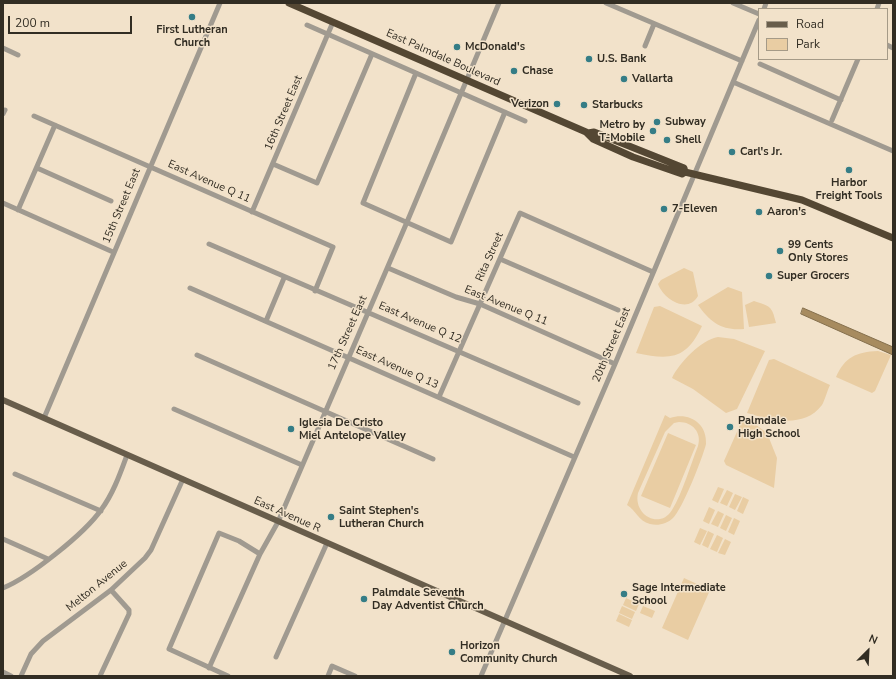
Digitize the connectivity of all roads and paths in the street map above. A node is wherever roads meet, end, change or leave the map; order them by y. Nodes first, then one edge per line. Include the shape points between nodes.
1 (220, 3) edge
2 (289, 3) edge
3 (499, 3) edge
4 (606, 3) edge
5 (733, 3) edge
6 (758, 14) edge
7 (333, 22) junction
8 (758, 22) edge
9 (654, 24) junction
10 (307, 26) dead end
11 (328, 34) junction
12 (645, 46) dead end
13 (3, 48) edge
14 (372, 54) junction
15 (18, 55) dead end
16 (858, 60) edge
17 (742, 61) junction
18 (760, 64) dead end
19 (416, 73) junction
20 (466, 80) junction
21 (733, 82) junction
22 (461, 93) junction
23 (841, 100) junction
24 (505, 112) junction
25 (34, 116) dead end
26 (832, 120) dead end
27 (526, 121) dead end
28 (55, 125) junction
29 (588, 133) junction
30 (604, 144) junction
31 (636, 150) junction
32 (893, 151) edge
33 (273, 164) junction
34 (150, 167) junction
35 (36, 168) junction
36 (685, 172) junction
37 (695, 174) junction
38 (111, 201) dead end
39 (3, 203) edge
40 (18, 210) junction
41 (252, 212) junction
42 (407, 222) junction
43 (893, 238) edge
44 (209, 244) dead end
45 (113, 252) junction
46 (500, 259) junction
47 (388, 268) junction
48 (653, 272) junction
49 (284, 278) junction
50 (190, 288) dead end
51 (315, 291) junction
52 (480, 304) junction
53 (618, 310) dead end
54 (368, 312) junction
55 (266, 321) junction
56 (460, 351) junction
57 (197, 355) dead end
58 (348, 357) junction
59 (615, 364) junction
60 (439, 397) junction
61 (3, 400) edge
62 (578, 403) dead end
63 (174, 409) dead end
64 (325, 411) junction
65 (44, 418) junction
66 (127, 455) junction
67 (574, 457) junction
68 (433, 459) dead end
69 (302, 465) junction
70 (15, 474) dead end
71 (184, 479) junction
72 (101, 511) junction
73 (278, 522) junction
74 (3, 540) edge
75 (327, 543) junction
76 (260, 554) junction
77 (48, 559) junction
78 (3, 588) edge
79 (111, 590) junction
80 (505, 621) junction
81 (276, 657) dead end
82 (209, 668) junction
83 (3, 672) edge
84 (11, 676) edge
85 (21, 676) edge
86 (100, 676) edge
87 (228, 676) edge
88 (328, 676) edge
89 (355, 676) edge
90 (481, 676) edge
91 (630, 676) edge

1 - 34 street, 15th Street East
2 - 7 highway, East Palmdale Boulevard
3 - 20 street, 17th Street East
4 - 9 street
5 - 6 street
7 - 11 street, 16th Street East
7 - 20 highway, East Palmdale Boulevard
8 - 17 street, 20th Street East
9 - 12 street
9 - 17 street
10 - 11 street
11 - 14 street
11 - 33 street, 16th Street East
13 - 15 street
14 - 19 street
14 - 33 street via 317,183
16 - 23 street
17 - 21 street, 20th Street East
18 - 23 street
19 - 22 street
19 - 42 street via 363,203
20 - 22 street, 17th Street East
20 - 29 highway, East Palmdale Boulevard
21 - 32 street
21 - 37 street, 20th Street East
22 - 24 street
22 - 42 street, 17th Street East
23 - 26 street
24 - 27 street
24 - 42 street via 451,242
25 - 28 street, East Avenue Q 11
28 - 34 street, East Avenue Q 11
28 - 35 street
29 - 30 highway, East Palmdale Boulevard via 593,139
29 - 31 highway, East Palmdale Boulevard via 594,132
30 - 31 highway via 611,143
30 - 36 highway, East Palmdale Boulevard via 652,165 682,174
31 - 36 highway, East Palmdale Boulevard via 684,168
33 - 41 street, 16th Street East
34 - 41 street, East Avenue Q 11
34 - 45 street, 15th Street East
35 - 38 street
35 - 40 street
36 - 37 highway, East Palmdale Boulevard
37 - 43 highway, East Palmdale Boulevard via 802,200
37 - 48 street, 20th Street East
39 - 40 street
40 - 45 street
41 - 51 street, East Avenue Q 11 via 333,247
42 - 47 street, 17th Street East
44 - 49 street, East Avenue Q 12
45 - 65 street, 15th Street East
46 - 48 street, Rita Street via 520,213
46 - 52 street, Rita Street
46 - 53 street
47 - 52 street, East Avenue Q 11 via 456,297
47 - 54 street, 17th Street East
48 - 59 street, 20th Street East
49 - 51 street, East Avenue Q 12
49 - 55 street
50 - 55 street, East Avenue Q 13
51 - 54 street, East Avenue Q 12
52 - 56 street, Rita Street
52 - 59 street, East Avenue Q 11
54 - 56 street, East Avenue Q 12
54 - 58 street, 17th Street East
55 - 58 street, East Avenue Q 13
56 - 60 street, Rita Street
56 - 62 street, East Avenue Q 12
57 - 64 street
58 - 60 street, East Avenue Q 13
58 - 64 street, 17th Street East
59 - 67 street, 20th Street East
60 - 67 street, East Avenue Q 13
61 - 65 main road, East Avenue R
63 - 69 street
64 - 68 street
64 - 69 street, 17th Street East
65 - 66 main road, East Avenue R
66 - 71 main road, East Avenue R
66 - 72 street
67 - 80 street, 20th Street East
69 - 73 street, 17th Street East
70 - 72 street
71 - 73 main road, East Avenue R
71 - 79 street, Melton Avenue via 151,550
72 - 77 street via 79,535
73 - 75 main road, East Avenue R
73 - 76 street, 17th Street East
74 - 77 street
75 - 80 main road, East Avenue R
75 - 81 street
76 - 82 street, 17th Street East
76 - 82 street via 219,533 168,649
77 - 78 street
79 - 85 street, Melton Avenue via 43,641 31,654
79 - 86 street via 129,610 129,614
80 - 90 street, 20th Street East
80 - 91 main road, East Avenue R
82 - 87 street
83 - 84 street
88 - 89 street via 332,666

